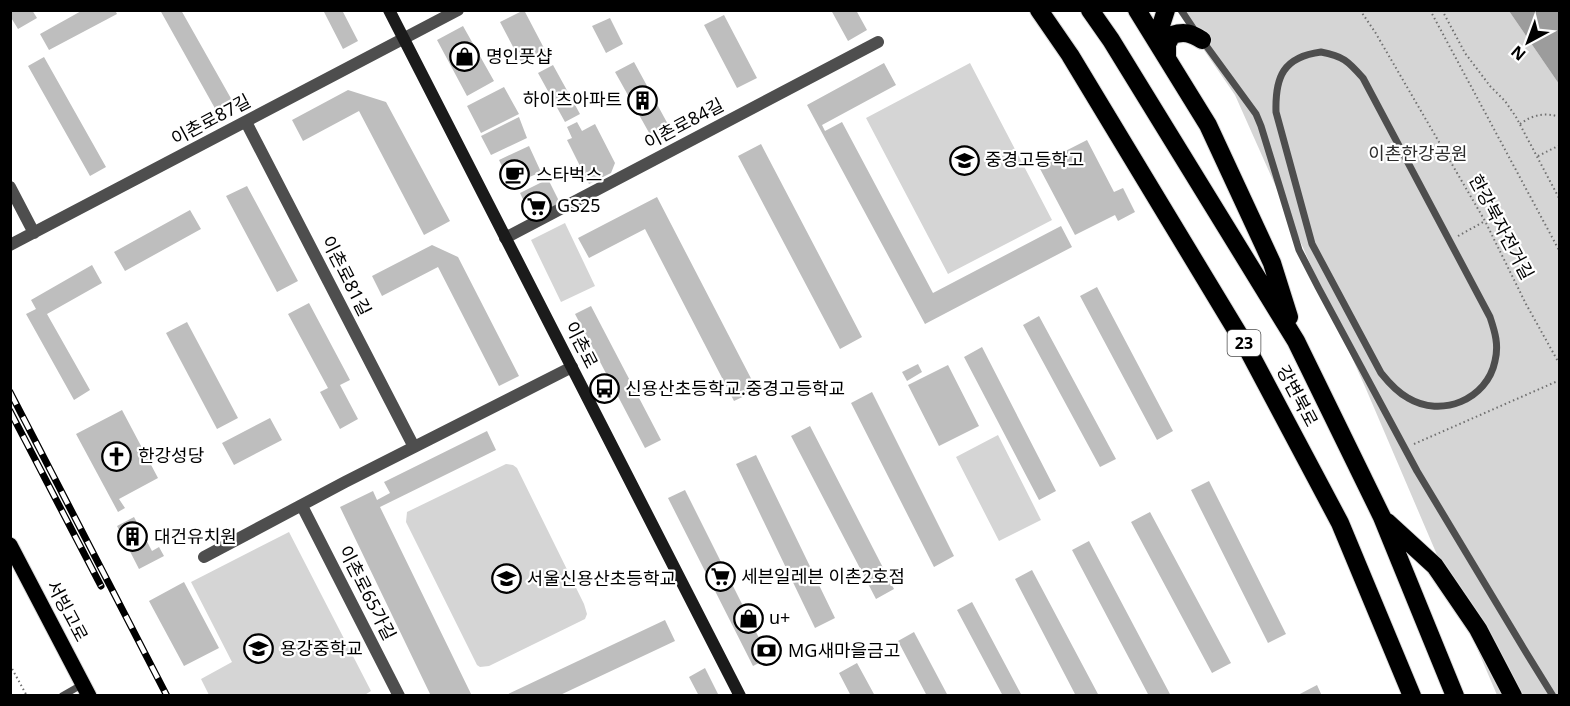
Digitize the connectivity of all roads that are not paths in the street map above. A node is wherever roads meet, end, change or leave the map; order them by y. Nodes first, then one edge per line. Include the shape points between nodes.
1 (389, 10) edge
2 (458, 10) edge
3 (1038, 10) edge
4 (1090, 10) edge
5 (1137, 10) edge
6 (1166, 10) edge
7 (1180, 10) edge
8 (404, 39) junction
9 (1156, 40) junction
10 (1202, 40) junction
11 (878, 42) dead end
12 (1167, 58) junction
13 (246, 122) junction
14 (10, 187) edge
15 (34, 232) junction
16 (505, 237) junction
17 (1450, 241) joint
18 (10, 245) edge
19 (1296, 341) junction
20 (572, 367) junction
21 (414, 447) junction
22 (302, 506) junction
23 (1382, 517) junction
24 (10, 545) edge
25 (204, 557) dead end
26 (86, 690) edge
27 (62, 696) edge
28 (399, 696) edge
29 (740, 696) edge
30 (1412, 696) edge
31 (1455, 696) edge
32 (1513, 696) edge
33 (1553, 696) edge

1 - 8 street, 이촌로
2 - 8 street, 이촌로87길
3 - 30 highway, 강변북로 / 23 via 1070,55 1247,348 1340,523
4 - 19 highway, 강변북로 / 23
5 - 9 highway
6 - 9 highway
7 - 10 lane
8 - 13 street, 이촌로87길
8 - 16 street, 이촌로
9 - 12 highway
10 - 12 highway via 1191,33 1172,35
10 - 33 lane via 1256,114 1299,250 1318,287 1405,448
11 - 16 street, 이촌로84길
12 - 19 highway via 1208,125 1272,263
13 - 15 street, 이촌로87길
13 - 21 street, 이촌로81길
14 - 15 street
15 - 18 street, 이촌로87길
16 - 20 street, 이촌로
17 - 17 lane via 1363,78 1350,63 1322,52 1307,54 1287,66 1279,79 1276,112 1312,243 1381,373 1409,399 1427,406 1461,403 1476,393 1495,364 1496,333 1490,316
19 - 23 highway, 강변북로 / 23
20 - 21 street
20 - 29 street, 이촌로
21 - 22 street
22 - 25 street
22 - 28 street, 이촌로65가길
23 - 31 highway, 강변북로 / 23
23 - 32 highway via 1435,566 1478,628
24 - 26 main road, 서빙고로
26 - 27 lane

